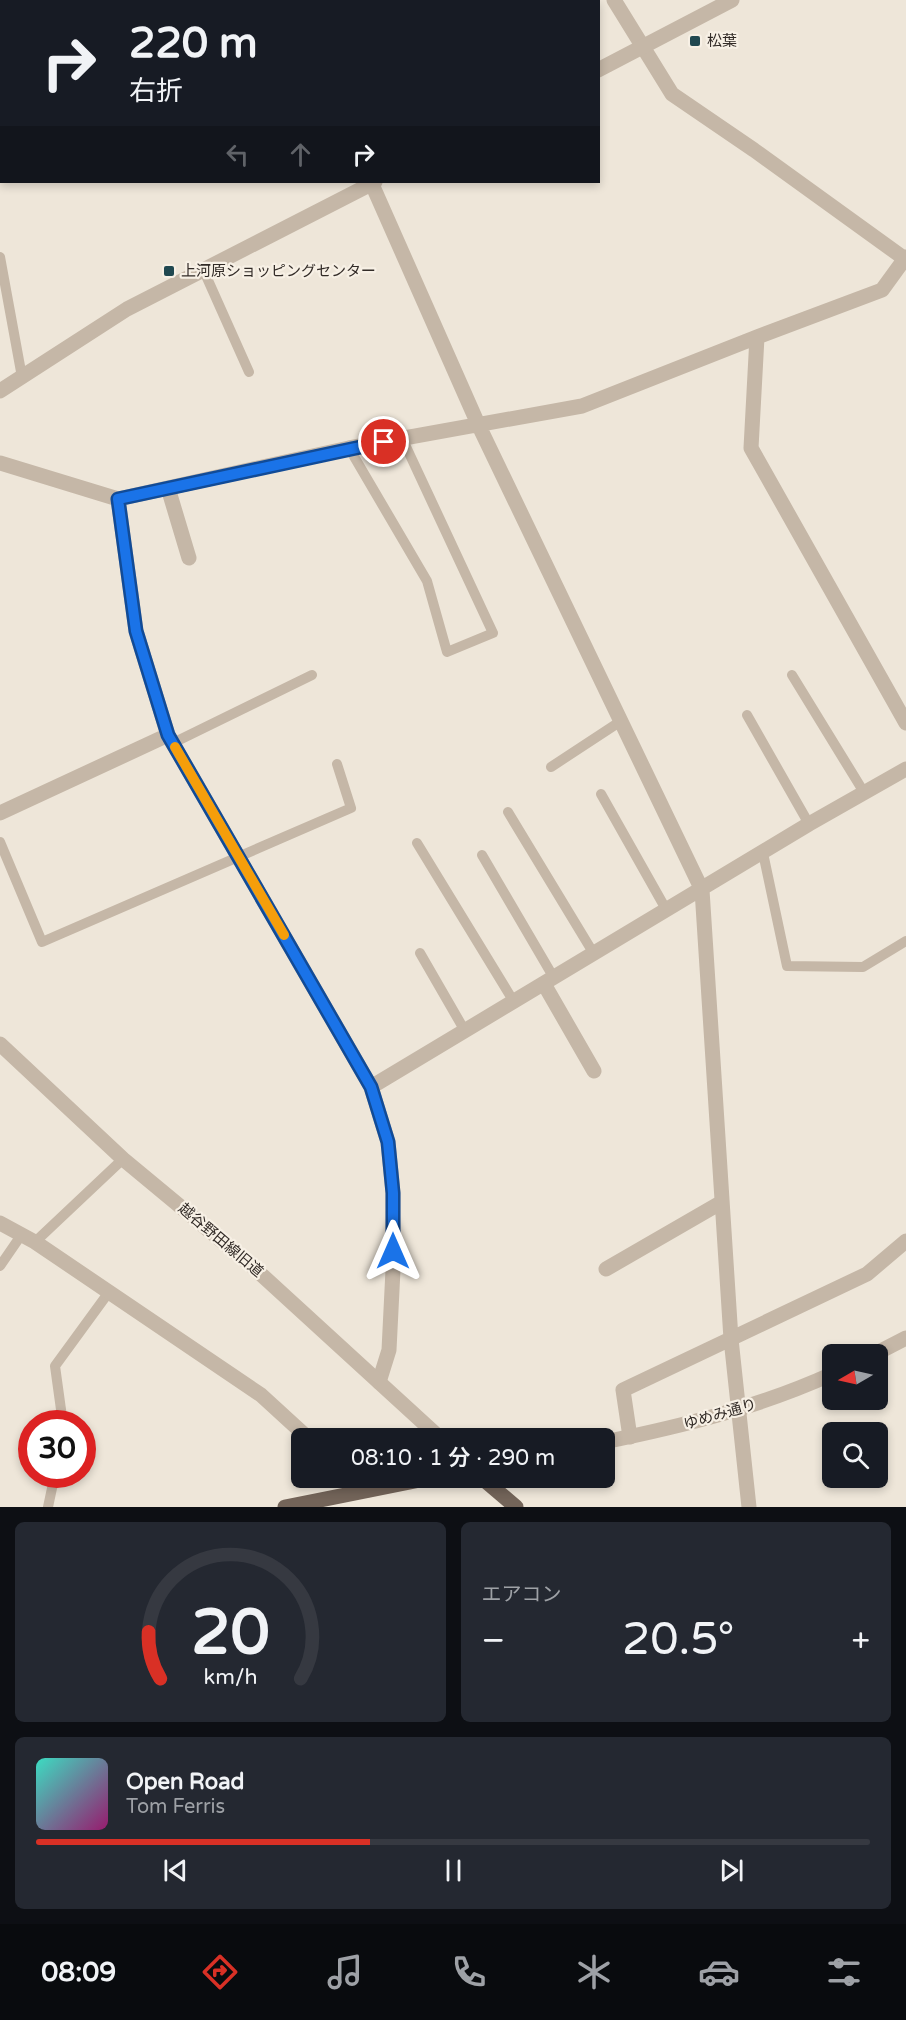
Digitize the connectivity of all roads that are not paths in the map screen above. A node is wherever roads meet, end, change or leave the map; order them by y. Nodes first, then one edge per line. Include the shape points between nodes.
1 (614, 0) edge
2 (732, 0) edge
3 (643, 48) junction
4 (600, 69) edge
5 (370, 183) edge
6 (372, 183) edge
7 (0, 257) edge
8 (905, 258) edge
9 (203, 269) junction
10 (756, 337) junction
11 (249, 372) dead end
12 (22, 376) junction
13 (0, 391) edge
14 (478, 424) junction
15 (402, 438) junction
16 (349, 448) junction
17 (0, 463) edge
18 (168, 488) junction
19 (118, 499) junction
20 (189, 558) dead end
21 (312, 675) dead end
22 (792, 675) dead end
23 (747, 715) dead end
24 (621, 721) junction
25 (906, 723) edge
26 (170, 739) junction
27 (337, 764) dead end
28 (551, 767) dead end
29 (906, 769) edge
30 (601, 794) dead end
31 (864, 794) junction
32 (508, 812) dead end
33 (0, 813) edge
34 (809, 824) junction
35 (0, 842) edge
36 (417, 843) dead end
37 (763, 853) junction
38 (482, 855) dead end
39 (238, 856) junction
40 (702, 890) junction
41 (667, 911) junction
42 (906, 940) edge
43 (420, 953) dead end
44 (594, 954) junction
45 (549, 981) junction
46 (514, 1002) junction
47 (465, 1031) junction
48 (0, 1044) edge
49 (594, 1071) dead end
50 (371, 1087) junction
51 (123, 1159) junction
52 (722, 1202) junction
53 (0, 1223) edge
54 (29, 1238) junction
55 (906, 1241) edge
56 (0, 1266) edge
57 (606, 1269) dead end
58 (109, 1292) junction
59 (906, 1338) edge
60 (731, 1339) junction
61 (888, 1347) edge
62 (822, 1379) edge
63 (379, 1382) junction
64 (61, 1410) edge
65 (740, 1410) junction
66 (297, 1428) edge
67 (429, 1428) edge
68 (630, 1437) junction
69 (615, 1440) edge
70 (52, 1488) edge
71 (366, 1488) edge
72 (378, 1488) edge
73 (494, 1488) edge
74 (368, 1490) junction
75 (303, 1505) edge
76 (48, 1507) edge
77 (285, 1507) edge
78 (516, 1507) edge
79 (749, 1507) edge

1 - 3 street
2 - 3 street
3 - 4 street
3 - 8 street via 672,94
5 - 9 street
6 - 14 street
7 - 12 lane
8 - 10 street via 882,290
9 - 11 lane
9 - 12 street via 127,309
10 - 14 street via 582,406
10 - 25 street via 751,448
12 - 13 street
14 - 15 street
14 - 24 street
15 - 16 street
15 - 16 lane via 493,633 447,652 427,581
16 - 18 street
17 - 19 street
18 - 19 street
18 - 20 street
19 - 26 street via 136,631
21 - 26 lane
22 - 31 lane
23 - 34 lane
24 - 28 lane
24 - 40 street
26 - 33 street
26 - 39 street
27 - 39 lane via 351,808
29 - 31 street
30 - 41 lane
31 - 34 street
32 - 44 lane
34 - 37 street
35 - 39 lane via 42,942
36 - 46 lane
37 - 40 street
37 - 42 lane via 787,966 863,967
38 - 45 lane
39 - 50 street
40 - 41 street
40 - 52 street
41 - 44 street
43 - 47 lane
44 - 45 street
45 - 46 street
45 - 49 street
46 - 47 street
47 - 50 street
48 - 51 street, 越谷野田線旧道
50 - 63 street via 388,1142 393,1193 389,1350
51 - 54 lane
51 - 63 street, 越谷野田線旧道 via 252,1266
52 - 57 street
52 - 60 street
53 - 54 street
54 - 56 lane
54 - 58 street
55 - 60 street via 867,1274
58 - 64 lane via 55,1366
58 - 66 street via 261,1395
59 - 61 street
60 - 65 street
60 - 68 street via 623,1390
62 - 65 street, ゆめみ通り
63 - 67 street, 越谷野田線旧道
65 - 68 street, ゆめみ通り
65 - 79 street
68 - 69 street, ゆめみ通り
70 - 76 lane
71 - 74 street
72 - 74 main road
73 - 78 main road
74 - 75 main road
75 - 77 main road

